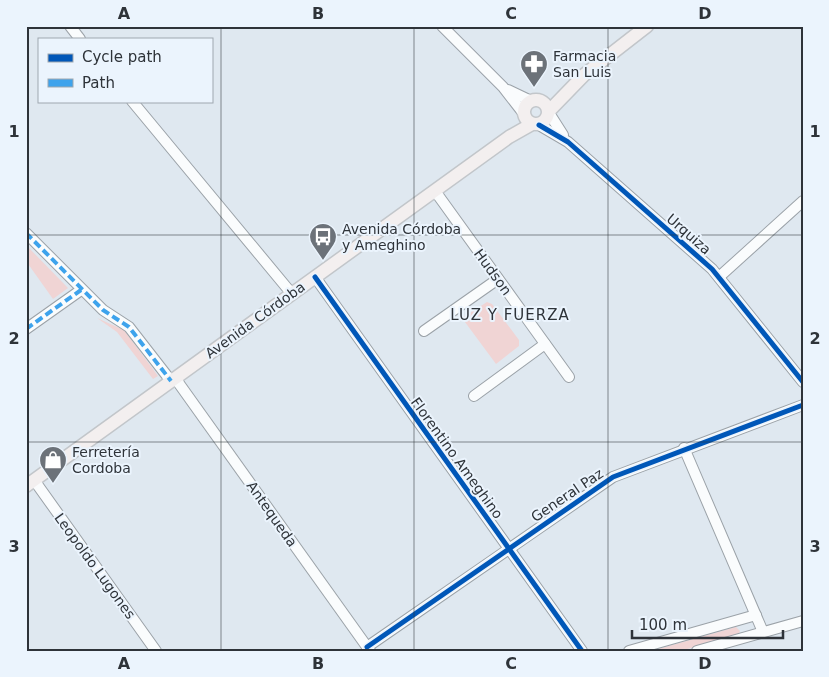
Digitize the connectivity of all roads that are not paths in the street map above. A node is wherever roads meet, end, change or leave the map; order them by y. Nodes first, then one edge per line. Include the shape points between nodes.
1 (70, 26) edge
2 (442, 26) edge
3 (647, 26) edge
4 (79, 38) edge
5 (584, 75) junction
6 (503, 87) junction
7 (535, 101) junction
8 (133, 102) edge
9 (549, 112) junction
10 (530, 119) junction
11 (568, 142) junction
12 (434, 191) junction
13 (803, 201) edge
14 (26, 233) edge
15 (315, 277) junction
16 (719, 277) junction
17 (498, 279) junction
18 (81, 290) junction
19 (292, 294) junction
20 (26, 329) edge
21 (424, 331) dead end
22 (545, 344) junction
23 (569, 377) dead end
24 (173, 380) junction
25 (803, 382) edge
26 (474, 396) dead end
27 (803, 406) edge
28 (684, 448) junction
29 (30, 483) edge
30 (509, 549) junction
31 (756, 615) junction
32 (803, 621) edge
33 (763, 632) junction
34 (368, 649) edge
35 (156, 651) edge
36 (582, 651) edge
37 (628, 651) edge
38 (697, 651) edge

1 - 4 street
2 - 6 street, Urquiza
3 - 5 main road
5 - 7 main road
5 - 9 main road
6 - 7 street, Urquiza
6 - 10 street, Urquiza
7 - 9 main road via 546,104
7 - 10 main road via 526,105
8 - 19 street
9 - 10 main road via 545,122
9 - 11 street, Urquiza
10 - 11 street, Urquiza
10 - 12 main road, Avenida Córdoba
11 - 16 street, Urquiza
12 - 15 main road, Avenida Córdoba
12 - 17 street, Hudson
13 - 16 street
14 - 18 street, Antequeda
15 - 19 main road, Avenida Córdoba
15 - 30 street, Florentino Ameghino
16 - 25 street, Urquiza
17 - 21 street
17 - 22 street, Hudson
18 - 20 street
18 - 24 street, Antequeda via 129,327
19 - 24 main road, Avenida Córdoba
22 - 23 street, Hudson
22 - 26 street
24 - 29 main road, Avenida Córdoba
24 - 34 street, Antequeda
27 - 28 street, General Paz
28 - 30 street, General Paz via 613,477
28 - 31 street
29 - 35 street, Leopoldo Lugones
30 - 34 street, General Paz
30 - 36 street, Florentino Ameghino
31 - 33 street
31 - 37 street
32 - 33 street
33 - 38 street

